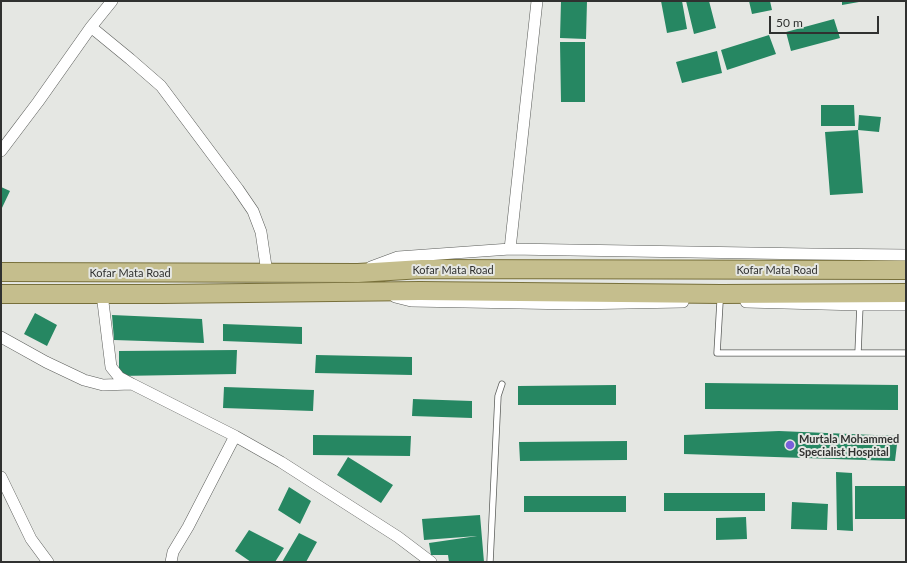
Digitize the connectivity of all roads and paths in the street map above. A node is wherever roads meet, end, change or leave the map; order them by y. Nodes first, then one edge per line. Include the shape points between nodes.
1 (112, 1) edge
2 (537, 1) edge
3 (90, 27) junction
4 (1, 151) edge
5 (510, 249) junction
6 (906, 255) edge
7 (906, 270) edge
8 (1, 272) edge
9 (163, 273) junction
10 (267, 273) junction
11 (358, 273) junction
12 (373, 291) junction
13 (906, 293) edge
14 (1, 294) edge
15 (102, 294) junction
16 (162, 294) junction
17 (720, 302) junction
18 (860, 305) junction
19 (906, 305) edge
20 (1, 337) edge
21 (858, 353) junction
22 (906, 353) edge
23 (132, 384) junction
24 (502, 384) dead end
25 (235, 436) junction
26 (1, 477) edge
27 (51, 562) edge
28 (171, 562) edge
29 (431, 562) edge
30 (490, 562) edge

1 - 3 street
2 - 5 street
3 - 4 street
3 - 10 street via 130,58 160,86 238,189 253,211 261,232
5 - 6 street
5 - 11 street via 398,257
7 - 11 main road, Kofar Mata Road via 422,270
8 - 9 main road, Kofar Mata Road
9 - 10 main road, Kofar Mata Road
9 - 16 main road
10 - 11 main road, Kofar Mata Road
12 - 13 main road, Kofar Mata Road
12 - 16 main road, Kofar Mata Road
12 - 17 street via 411,301 574,304
14 - 15 main road, Kofar Mata Road
15 - 16 main road, Kofar Mata Road
15 - 23 street via 111,367 119,377
17 - 18 street
17 - 21 lane via 717,353
18 - 19 street
18 - 21 lane
20 - 23 street via 84,380 103,384
21 - 22 lane
23 - 25 street
24 - 30 lane via 498,396
25 - 28 street
25 - 29 street via 398,536
26 - 27 street via 31,539

